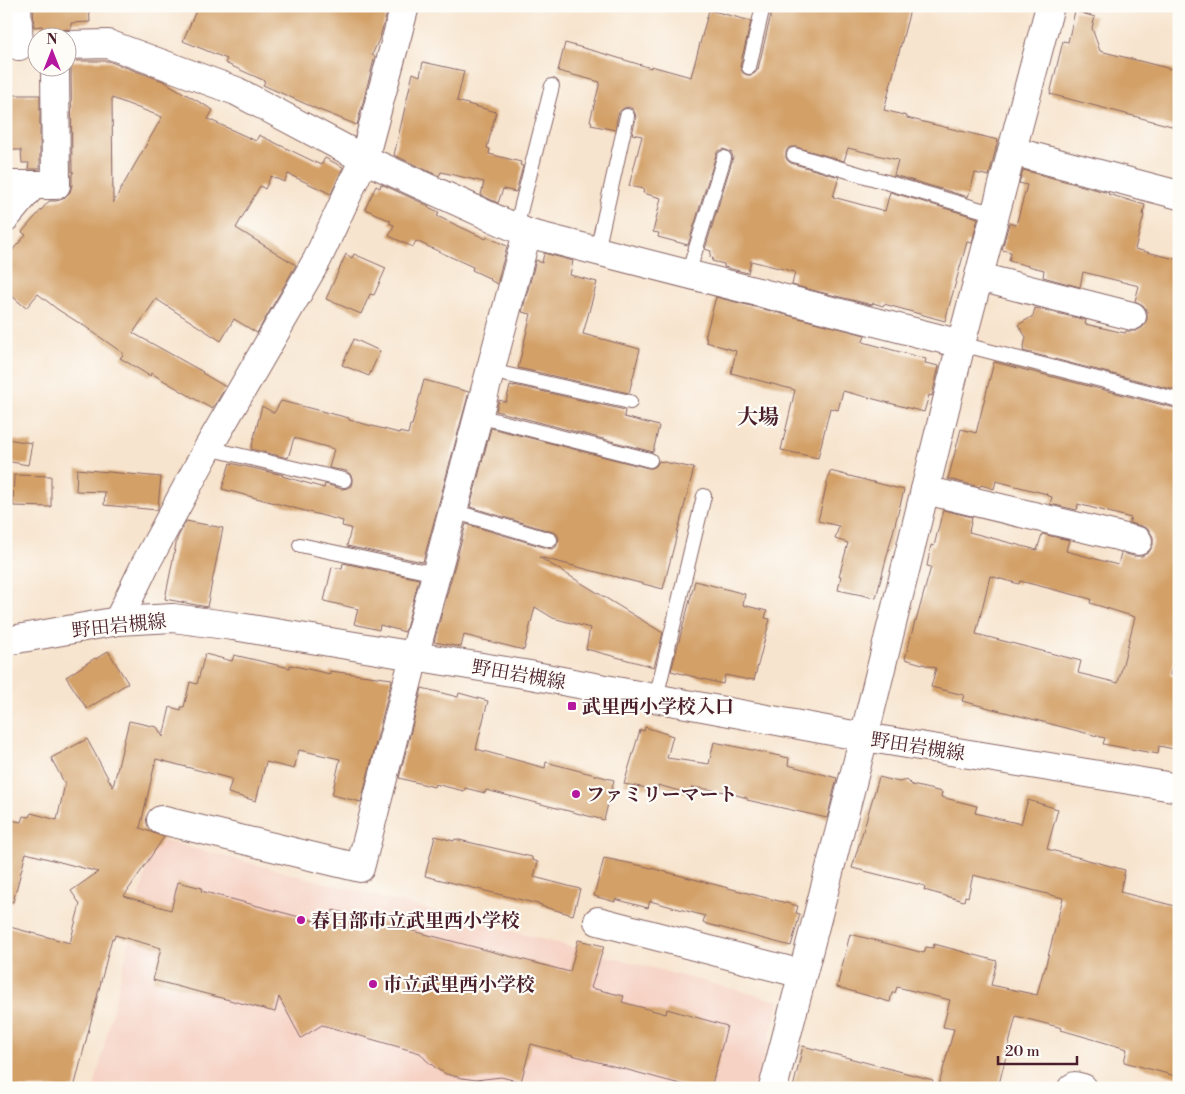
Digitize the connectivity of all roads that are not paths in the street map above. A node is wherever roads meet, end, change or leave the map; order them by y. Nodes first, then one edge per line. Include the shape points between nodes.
1 (17, 6) edge
2 (405, 6) edge
3 (763, 6) edge
4 (1050, 6) edge
5 (78, 45) edge
6 (21, 46) edge
7 (749, 67) dead end
8 (55, 78) edge
9 (552, 86) dead end
10 (627, 116) dead end
11 (1012, 151) junction
12 (794, 155) dead end
13 (724, 158) dead end
14 (364, 159) junction
15 (19, 185) edge
16 (1179, 195) edge
17 (995, 214) junction
18 (6, 217) edge
19 (521, 230) junction
20 (597, 251) junction
21 (688, 274) junction
22 (979, 277) junction
23 (1132, 316) dead end
24 (961, 344) junction
25 (490, 371) junction
26 (1179, 400) edge
27 (630, 402) dead end
28 (478, 416) junction
29 (208, 448) junction
30 (650, 460) dead end
31 (344, 480) dead end
32 (925, 490) junction
33 (704, 496) dead end
34 (453, 511) junction
35 (550, 540) dead end
36 (1138, 541) dead end
37 (300, 545) dead end
38 (436, 574) junction
39 (118, 621) junction
40 (6, 642) edge
41 (414, 657) junction
42 (656, 698) junction
43 (864, 737) junction
44 (1179, 788) edge
45 (161, 820) dead end
46 (598, 921) dead end
47 (802, 974) junction
48 (773, 1088) edge
49 (1072, 1088) edge
50 (1083, 1088) edge

1 - 6 street
2 - 14 street
3 - 7 lane
4 - 11 street
5 - 14 street via 108,44 236,91
8 - 15 street via 56,185
9 - 19 lane
10 - 20 lane
11 - 16 street
11 - 17 street
12 - 17 lane
13 - 21 lane
14 - 19 street
14 - 29 street via 318,260
15 - 18 street
17 - 22 street
19 - 20 street
19 - 25 street
20 - 21 street
21 - 24 street
22 - 23 street
22 - 24 street
24 - 26 lane
24 - 32 street
25 - 27 lane
25 - 28 street
28 - 30 lane
28 - 34 street
29 - 31 lane
29 - 39 street via 144,565
32 - 36 street
32 - 43 street
33 - 42 lane
34 - 35 lane
34 - 38 street
37 - 38 lane
38 - 41 street
39 - 40 street, 野田岩槻線
39 - 41 street, 野田岩槻線 via 174,618
41 - 42 street, 野田岩槻線
41 - 45 street via 360,868
42 - 43 street, 野田岩槻線
43 - 44 street, 野田岩槻線
43 - 47 street
46 - 47 street
47 - 48 street
49 - 50 street

